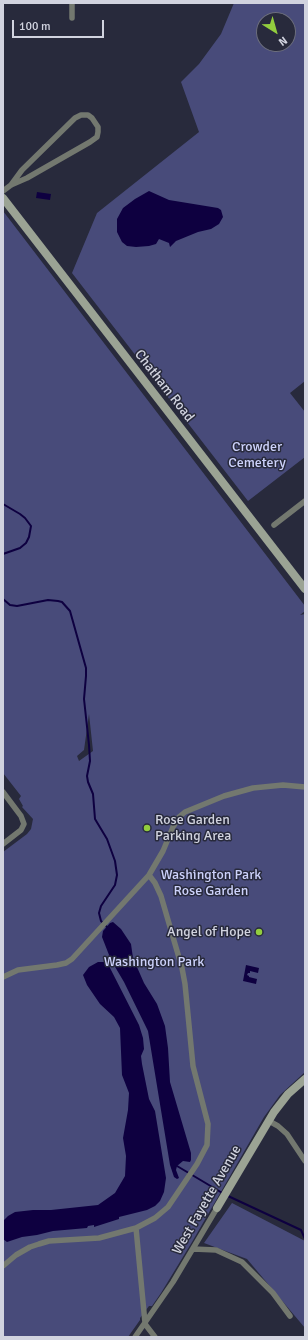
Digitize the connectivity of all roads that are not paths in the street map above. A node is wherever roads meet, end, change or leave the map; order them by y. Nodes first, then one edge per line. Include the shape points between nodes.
1 (72, 3) edge
2 (72, 18) dead end
3 (11, 185) junction
4 (3, 191) edge
5 (3, 198) edge
6 (305, 501) edge
7 (274, 525) dead end
8 (305, 590) edge
9 (305, 787) edge
10 (3, 792) edge
11 (3, 844) edge
12 (149, 875) junction
13 (3, 977) edge
14 (305, 1079) edge
15 (269, 1121) junction
16 (305, 1161) edge
17 (217, 1208) joint
18 (136, 1228) junction
19 (193, 1249) junction
20 (3, 1266) edge
21 (290, 1316) dead end
22 (145, 1324) junction
23 (135, 1337) edge
24 (154, 1337) edge

1 - 2 street
3 - 3 street via 22,170 75,118 81,115 92,118 98,126 97,137
3 - 4 street
5 - 8 main road, Chatham Road
6 - 7 street
9 - 12 street via 253,788 212,800 185,812 173,827
10 - 11 street via 24,824 21,830
12 - 13 street via 72,959 66,963 18,970
12 - 18 street via 161,896 182,968 193,1066 208,1124 204,1152 165,1211
14 - 15 main road, West Fayette Avenue via 284,1099
15 - 16 street via 287,1134
15 - 17 main road, West Fayette Avenue
17 - 19 street, West Fayette Avenue
18 - 20 street via 99,1238 44,1242 20,1252
18 - 22 street
19 - 21 street via 216,1250 242,1262 273,1293
19 - 22 street, West Fayette Avenue
22 - 23 street, West Fayette Avenue
22 - 24 street

